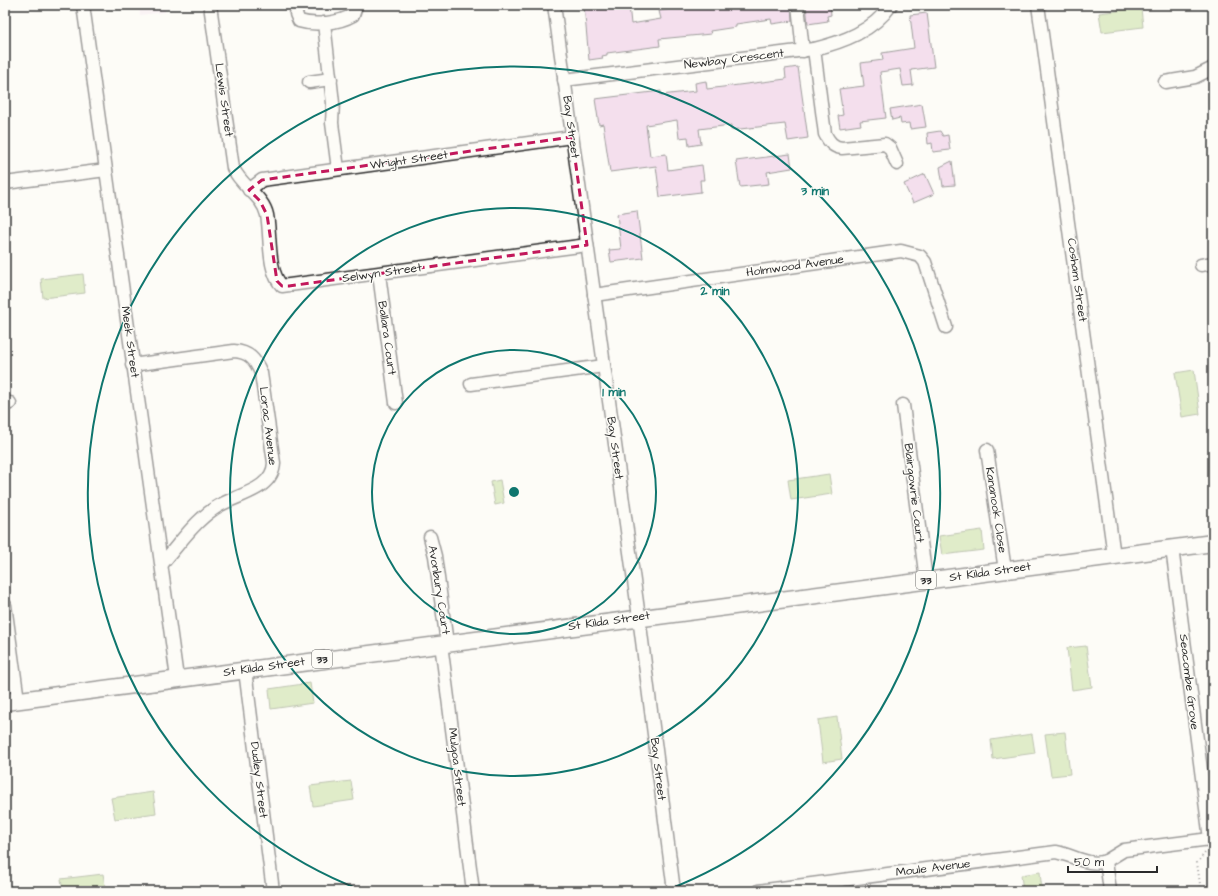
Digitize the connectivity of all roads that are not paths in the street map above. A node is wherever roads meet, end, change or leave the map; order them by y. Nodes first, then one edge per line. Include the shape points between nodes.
1 (83, 5) edge
2 (210, 5) edge
3 (554, 5) edge
4 (798, 5) edge
5 (891, 5) edge
6 (1038, 5) edge
7 (356, 6) dead end
8 (296, 14) dead end
9 (324, 23) junction
10 (808, 50) junction
11 (1213, 68) edge
12 (331, 79) junction
13 (564, 80) junction
14 (309, 82) dead end
15 (1166, 82) dead end
16 (572, 137) junction
17 (896, 164) dead end
18 (338, 169) junction
19 (106, 170) junction
20 (5, 183) edge
21 (249, 190) junction
22 (587, 245) junction
23 (378, 274) junction
24 (594, 295) junction
25 (946, 327) dead end
26 (132, 365) junction
27 (604, 366) junction
28 (471, 384) dead end
29 (396, 403) dead end
30 (903, 405) dead end
31 (987, 450) dead end
32 (430, 537) dead end
33 (1213, 543) edge
34 (1172, 548) junction
35 (1114, 556) junction
36 (162, 564) junction
37 (1005, 570) junction
38 (926, 580) junction
39 (5, 605) edge
40 (639, 617) junction
41 (444, 643) junction
42 (245, 670) junction
43 (177, 678) junction
44 (12, 701) edge
45 (1211, 841) edge
46 (1106, 861) junction
47 (273, 891) edge
48 (473, 891) edge
49 (674, 891) edge
50 (758, 891) edge
51 (1110, 891) edge

1 - 19 street, Meek Street
2 - 21 street, Lewis Street via 233,168
3 - 13 street, Bay Street
4 - 10 street
5 - 10 street, Newbay Crescent via 858,35 835,44
6 - 35 street, Cosham Street
7 - 9 street via 353,15 348,18
8 - 9 street via 299,21
9 - 12 street
10 - 13 street, Newbay Crescent
10 - 17 street via 828,141 842,148 885,144 890,148
11 - 15 street via 1195,77
12 - 14 street
12 - 18 street via 332,123
13 - 16 street, Bay Street
16 - 18 street, Wright Street
16 - 22 street, Bay Street
18 - 21 street, Wright Street via 262,180
19 - 20 street
19 - 26 street, Meek Street
21 - 23 street, Selwyn Street via 260,201 267,215 274,275 282,286
22 - 23 street, Selwyn Street
22 - 24 street, Bay Street
23 - 29 street, Ballara Court
24 - 25 street, Holmwood Avenue via 901,251 920,256 925,262
24 - 27 street, Bay Street
26 - 36 street, Meek Street
26 - 36 street, Lorac Avenue via 234,351 250,355 261,373 274,472 260,486 216,507 199,522
27 - 28 street
27 - 40 street, Bay Street
30 - 38 street, Blairgowrie Court
31 - 37 street, Kananook Close
32 - 41 street, Avonbury Court via 435,556
33 - 34 main road, St Kilda Street / 33
34 - 35 main road, St Kilda Street / 33
34 - 45 street, Seacombe Grove
35 - 37 main road, St Kilda Street / 33
36 - 43 street, Meek Street
37 - 38 main road, St Kilda Street / 33
38 - 40 main road, St Kilda Street / 33
39 - 44 street
40 - 41 main road, St Kilda Street / 33
40 - 49 street, Bay Street
41 - 42 main road, St Kilda Street / 33
41 - 48 street, Mulgoa Street
42 - 43 main road, St Kilda Street / 33
42 - 47 street, Dudley Street
43 - 44 main road, St Kilda Street / 33
45 - 46 street, Seacombe Grove via 1124,850
46 - 50 street, Moule Avenue via 1098,864 1056,852
46 - 51 street

